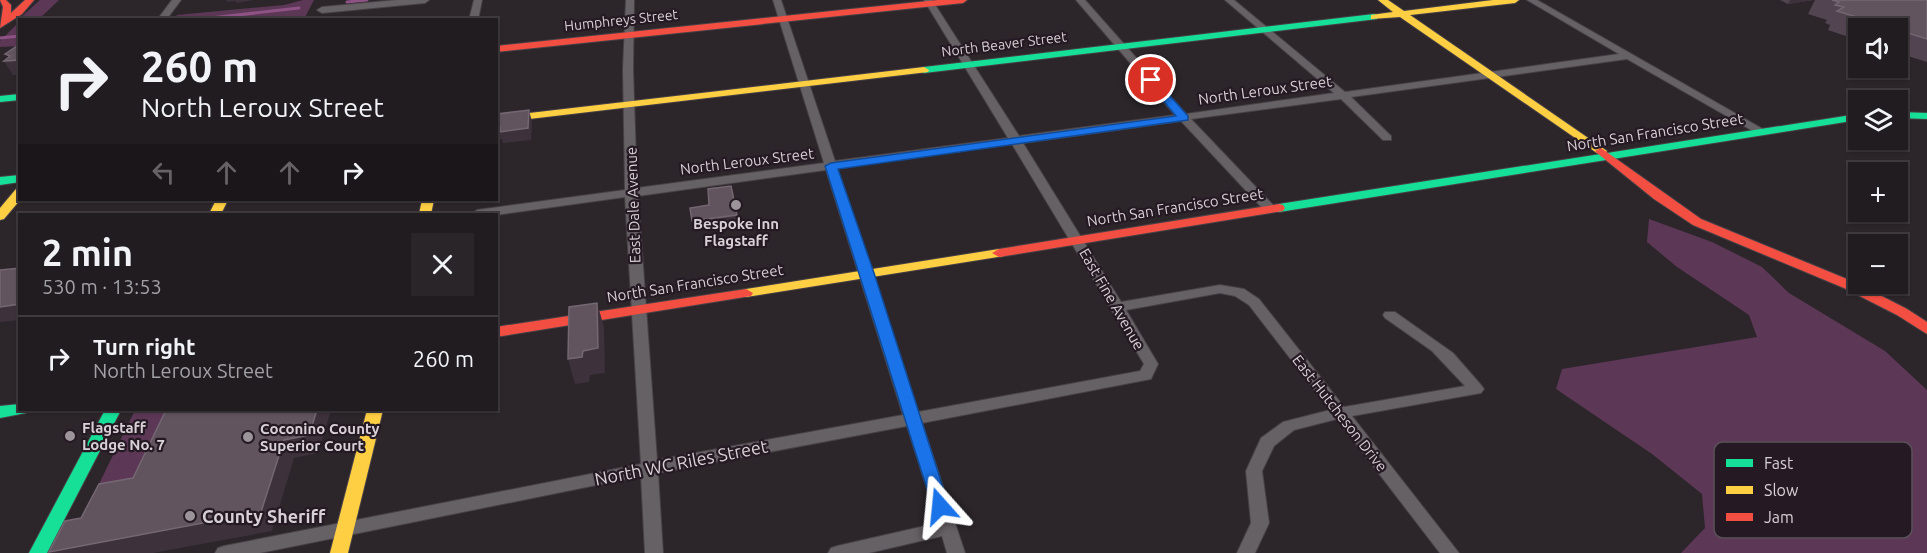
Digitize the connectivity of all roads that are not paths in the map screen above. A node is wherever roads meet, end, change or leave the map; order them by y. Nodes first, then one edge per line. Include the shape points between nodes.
1 (30, 0) edge
2 (177, 0) edge
3 (328, 0) edge
4 (425, 0) edge
5 (478, 0) edge
6 (630, 0) edge
7 (777, 0) edge
8 (963, 0) edge
9 (1080, 0) edge
10 (1229, 0) edge
11 (1382, 0) edge
12 (1515, 0) edge
13 (1531, 0) edge
14 (6, 2) edge
15 (929, 2) edge
16 (1401, 12) junction
17 (320, 15) edge
18 (162, 18) edge
19 (474, 18) edge
20 (783, 19) junction
21 (0, 24) edge
22 (1264, 29) junction
23 (628, 36) junction
24 (1121, 46) junction
25 (498, 50) edge
26 (1629, 56) junction
27 (967, 65) junction
28 (1492, 75) junction
29 (804, 84) junction
30 (1344, 96) junction
31 (18, 97) edge
32 (0, 99) edge
33 (629, 104) junction
34 (1908, 115) edge
35 (1927, 116) edge
36 (1184, 118) junction
37 (1848, 119) edge
38 (498, 120) edge
39 (1761, 132) junction
40 (1387, 138) dead end
41 (1015, 141) junction
42 (1610, 157) junction
43 (831, 166) junction
44 (18, 178) edge
45 (0, 181) edge
46 (632, 193) junction
47 (18, 194) edge
48 (1269, 208) junction
49 (484, 213) edge
50 (0, 216) edge
51 (1078, 240) junction
52 (867, 273) junction
53 (1117, 307) junction
54 (638, 309) junction
55 (1390, 315) dead end
56 (1927, 329) edge
57 (498, 332) edge
58 (1139, 377) joint
59 (18, 409) edge
60 (112, 411) edge
61 (375, 411) edge
62 (0, 412) edge
63 (1340, 413) junction
64 (912, 419) junction
65 (650, 468) junction
66 (947, 528) junction
67 (345, 530) junction
68 (38, 553) edge
69 (224, 553) edge
70 (339, 553) edge
71 (654, 553) edge
72 (837, 553) edge
73 (956, 553) edge
74 (1246, 553) edge
75 (1450, 553) edge

1 - 21 street
2 - 18 street
3 - 17 street
4 - 17 street
5 - 19 street
6 - 23 street, East Dale Avenue
7 - 20 street
8 - 15 street, Humphreys Street
9 - 24 street
10 - 22 street
11 - 16 street
12 - 16 street, North Beaver Street
13 - 26 street
14 - 21 street via 8,11
15 - 20 street, Humphreys Street
15 - 27 street, East Fine Avenue
16 - 22 street, North Beaver Street
16 - 28 street
20 - 23 street, Humphreys Street
20 - 29 street
22 - 24 street, North Beaver Street
22 - 30 street
23 - 25 street, Humphreys Street
23 - 33 street, East Dale Avenue
24 - 27 street, North Beaver Street
24 - 36 street
26 - 28 street, North Leroux Street
26 - 39 street
27 - 29 street, North Beaver Street
27 - 41 street, East Fine Avenue
28 - 30 street, North Leroux Street
28 - 42 street
29 - 33 street, North Beaver Street
29 - 43 street
30 - 36 street, North Leroux Street
30 - 40 street
31 - 32 street
33 - 38 street, North Beaver Street
33 - 46 street, East Dale Avenue
34 - 35 street
36 - 41 street, North Leroux Street
36 - 48 street
37 - 39 street, North San Francisco Street
39 - 42 street, North San Francisco Street
41 - 43 street, North Leroux Street
41 - 51 street, East Fine Avenue
42 - 48 street, North San Francisco Street
42 - 56 street via 1641,185 1708,228 1846,281
43 - 46 street, North Leroux Street
43 - 52 street
44 - 45 street
46 - 49 street, North Leroux Street
46 - 54 street, East Dale Avenue
47 - 50 street
48 - 51 street, North San Francisco Street
51 - 52 street, North San Francisco Street
51 - 53 street, East Fine Avenue
52 - 54 street, North San Francisco Street
52 - 64 street
53 - 58 street, East Fine Avenue via 1151,364 1146,375
53 - 63 street, East Hutcheson Drive via 1220,289 1239,292 1254,302
54 - 57 street, North San Francisco Street
54 - 65 street, East Dale Avenue
55 - 63 street via 1434,345 1476,389
58 - 64 street, North WC Riles Street
59 - 62 street
60 - 68 street
61 - 67 street
63 - 74 street via 1289,426 1267,442 1254,471 1260,523
63 - 75 street, East Hutcheson Drive
64 - 65 street, North WC Riles Street
64 - 66 street
65 - 67 street, North WC Riles Street
65 - 71 street, East Dale Avenue
66 - 72 street
66 - 73 street
67 - 69 street, North WC Riles Street
67 - 70 street

